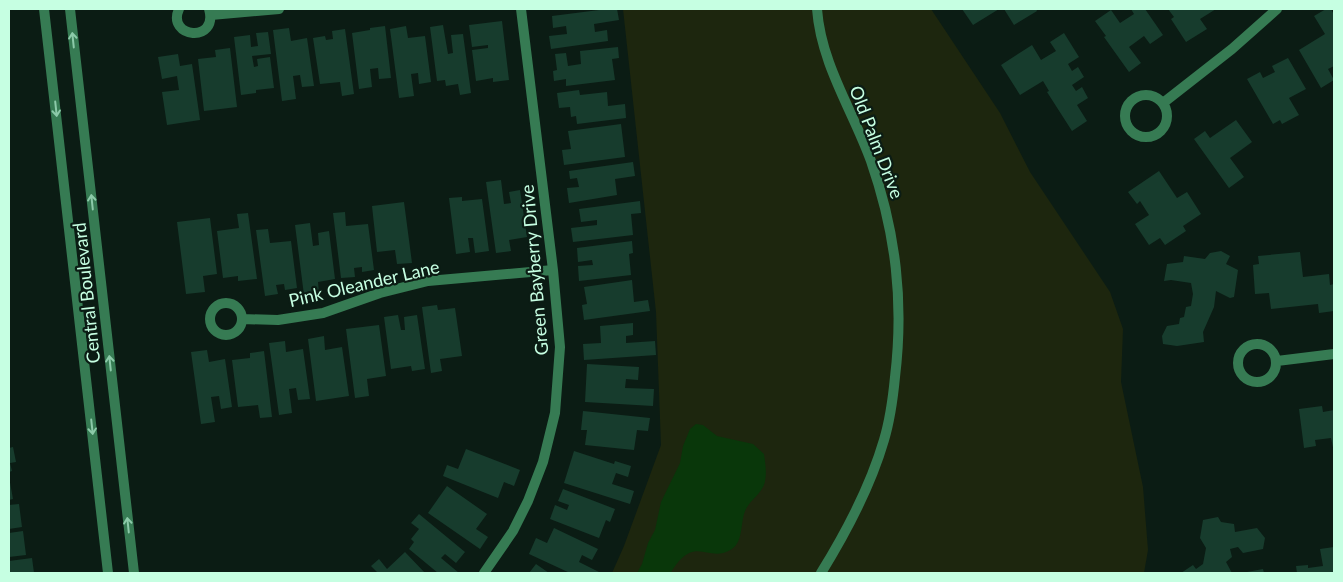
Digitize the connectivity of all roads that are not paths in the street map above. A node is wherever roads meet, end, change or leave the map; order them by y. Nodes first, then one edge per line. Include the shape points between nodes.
1 (44, 9) edge
2 (70, 9) edge
3 (179, 9) edge
4 (279, 9) edge
5 (521, 9) edge
6 (816, 9) edge
7 (1277, 9) edge
8 (210, 12) edge
9 (1163, 103) junction
10 (553, 270) junction
11 (242, 319) dead end
12 (1334, 354) edge
13 (1277, 361) dead end
14 (108, 573) edge
15 (134, 573) edge
16 (484, 573) edge
17 (821, 573) edge

1 -> 14 street, Central Boulevard
15 -> 2 street, Central Boulevard
3 - 8 street via 179,25 196,34 207,27
4 - 8 street
5 - 10 street, Green Bayberry Drive
6 - 17 street, Old Palm Drive via 830,68 870,159 883,198 894,248 899,296 898,349 884,439 869,484
7 - 9 street
9 - 9 street via 1149,95 1133,99 1124,113 1129,129 1143,138 1159,133 1167,119
10 - 11 street, Pink Oleander Lane via 428,281 380,293 323,313 278,320
10 - 16 street, Green Bayberry Drive via 560,347 555,413 544,462 512,532
12 - 13 street

